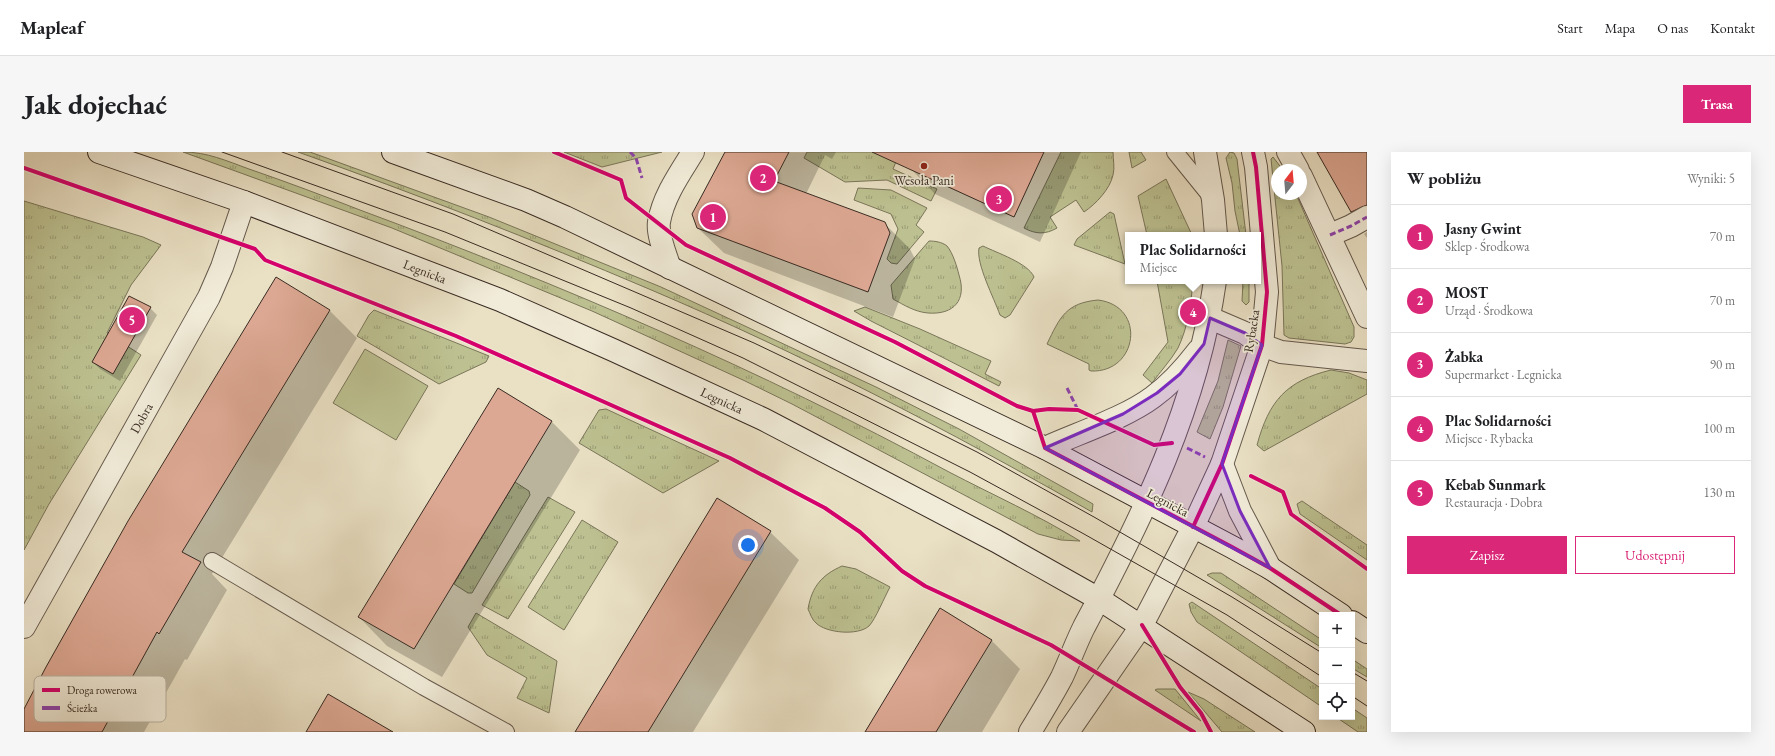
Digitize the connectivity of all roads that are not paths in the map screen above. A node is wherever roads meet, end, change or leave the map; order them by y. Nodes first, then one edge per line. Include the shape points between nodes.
1 (99, 152) edge
2 (393, 152) edge
3 (693, 152) edge
4 (1175, 152) edge
5 (1205, 152) edge
6 (1253, 152) edge
7 (1288, 152) edge
8 (1295, 164) edge
9 (1307, 188) edge
10 (1213, 200) junction
11 (244, 202) junction
12 (1367, 217) edge
13 (1216, 232) edge
14 (1330, 235) junction
15 (670, 268) junction
16 (1215, 284) edge
17 (1367, 317) edge
18 (1210, 318) junction
19 (1204, 344) junction
20 (1262, 345) junction
21 (1367, 361) edge
22 (1045, 448) junction
23 (1222, 464) junction
24 (1148, 502) junction
25 (1194, 527) junction
26 (212, 561) dead end
27 (1270, 568) junction
28 (1099, 599) junction
29 (1336, 612) edge
30 (1355, 624) edge
31 (1142, 625) junction
32 (24, 628) edge
33 (1367, 632) edge
34 (506, 732) edge
35 (1030, 732) edge
36 (1068, 732) edge
37 (1304, 732) edge

1 - 11 street, Legnicka
2 - 15 street, Legnicka via 526,200
3 - 15 street via 668,195 658,223
4 - 10 lane
5 - 10 street
6 - 20 street, Rybacka via 1267,292
7 - 8 street
9 - 14 street
10 - 13 street
11 - 28 street, Legnicka via 500,300 734,406 996,541
11 - 32 street, Dobra via 209,297
12 - 14 street
14 - 17 street
15 - 22 street, Legnicka
16 - 18 street
18 - 19 street
18 - 20 street via 1245,333
19 - 22 street via 1180,374 1153,397 1123,414
19 - 24 street via 1192,388
20 - 21 street via 1281,352
20 - 23 street, Rybacka
22 - 24 street, Legnicka
23 - 25 street, Rybacka
23 - 27 street via 1240,511
24 - 25 street, Legnicka
24 - 28 street
25 - 27 street, Legnicka
25 - 31 street, Rybacka
26 - 34 lane via 404,676
27 - 29 street, Legnicka
28 - 31 street, Legnicka
28 - 35 street via 1062,677
30 - 33 street
31 - 36 street, Rybacka
31 - 37 street, Legnicka

